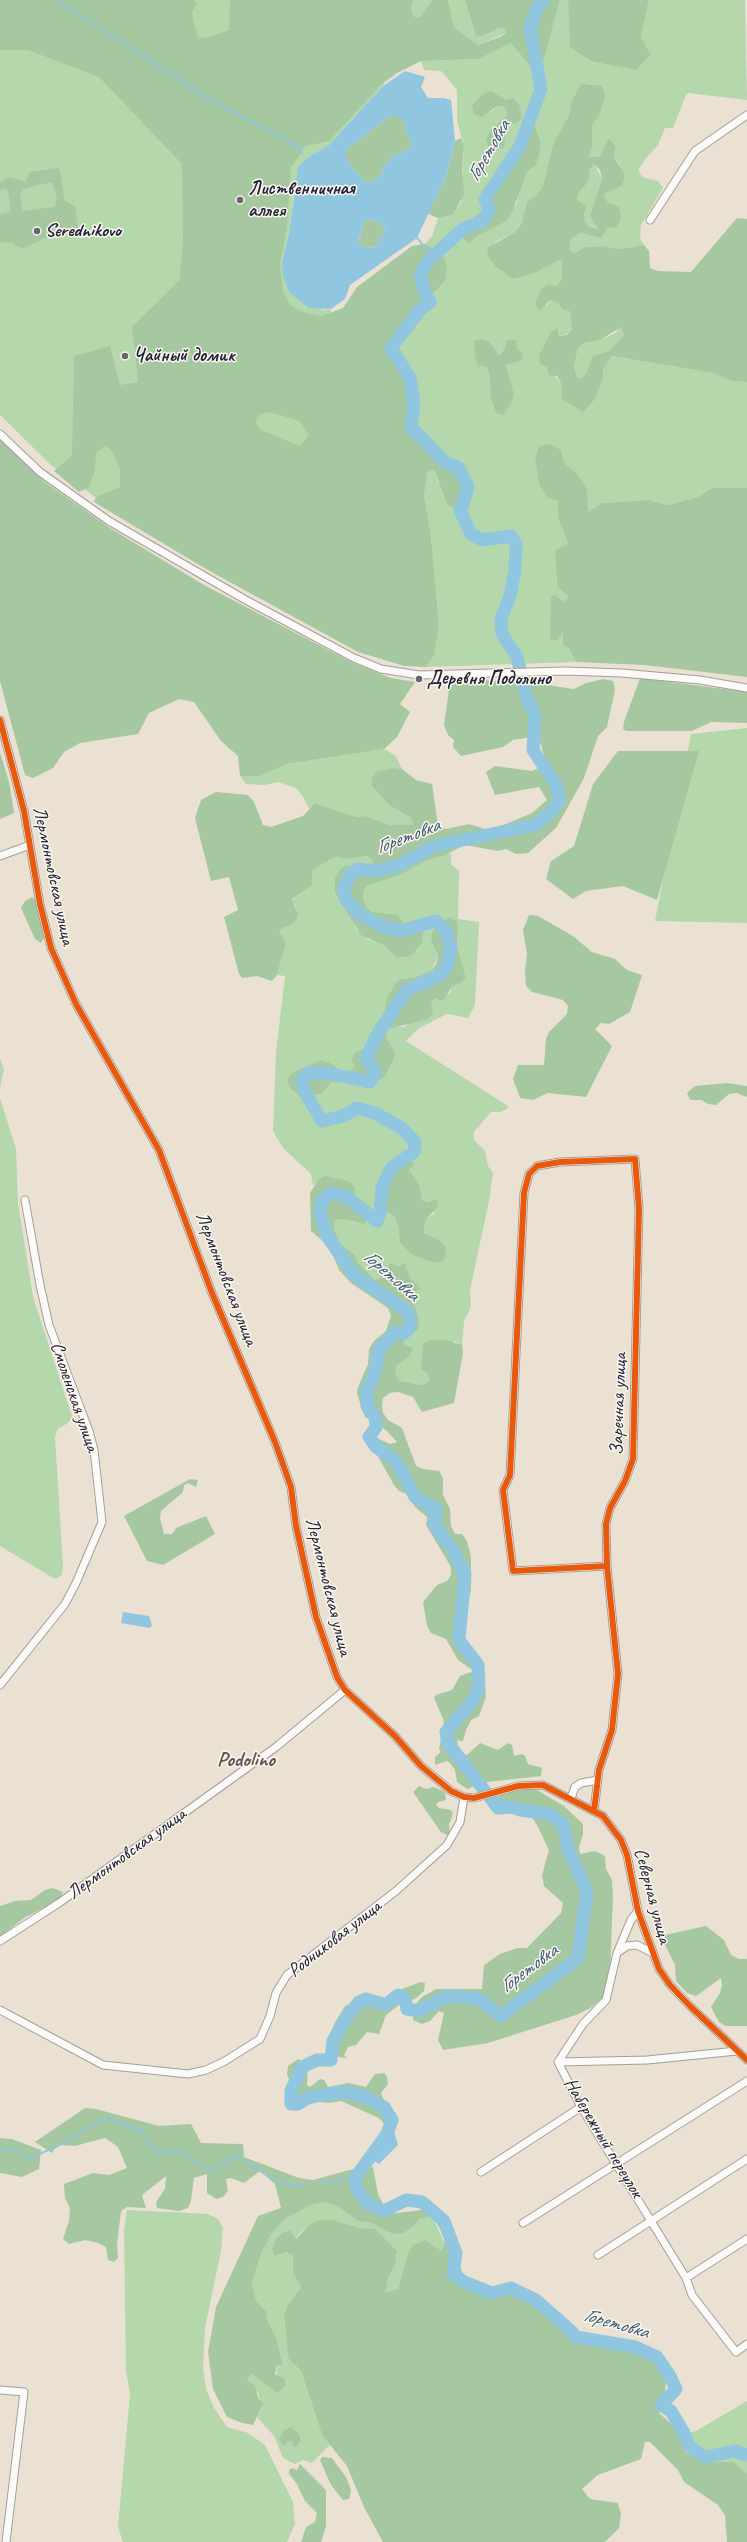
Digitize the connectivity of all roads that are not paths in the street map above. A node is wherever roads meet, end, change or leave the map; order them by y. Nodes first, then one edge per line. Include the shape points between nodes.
1 (747, 115) edge
2 (650, 220) dead end
3 (0, 434) edge
4 (747, 688) edge
5 (0, 720) edge
6 (30, 845) junction
7 (0, 856) edge
8 (25, 1200) dead end
9 (607, 1566) junction
10 (0, 1685) edge
11 (345, 1690) junction
12 (598, 1780) junction
13 (464, 1797) junction
14 (482, 1797) joint
15 (571, 1798) junction
16 (594, 1811) junction
17 (638, 1911) junction
18 (0, 1940) edge
19 (651, 1952) junction
20 (617, 1953) junction
21 (0, 2010) edge
22 (737, 2051) junction
23 (747, 2060) edge
24 (558, 2062) junction
25 (747, 2080) edge
26 (581, 2107) junction
27 (747, 2159) edge
28 (616, 2164) junction
29 (481, 2172) dead end
30 (652, 2220) junction
31 (523, 2223) dead end
32 (747, 2239) edge
33 (598, 2255) dead end
34 (686, 2278) junction
35 (747, 2344) edge
36 (0, 2390) edge
37 (6, 2542) edge

1 - 2 street via 695,151
3 - 4 street via 40,472 109,521 244,599 354,658 381,669 402,674 622,673 700,680
5 - 6 street, Лермонтовская улица via 24,811
6 - 7 street
6 - 11 street, Лермонтовская улица via 51,948 76,1004 160,1150 212,1293 287,1474 316,1617 330,1662
8 - 10 street, Смоленская улица via 49,1325 94,1450 102,1522 76,1583 64,1604
9 - 9 street, Заречная улица via 606,1524 610,1508 625,1481 633,1459 639,1209 635,1159 560,1162 538,1166 529,1174 524,1193 510,1475 503,1490 513,1571
9 - 12 street, Заречная улица via 618,1674 612,1730
11 - 13 street, Лермонтовская улица via 395,1736 435,1778 451,1791
11 - 18 street, Лермонтовская улица via 276,1747 58,1903
12 - 15 street via 581,1783 575,1787
12 - 16 street, Заречная улица
13 - 14 street, Лермонтовская улица
13 - 21 street, Родниковая улица via 460,1822 447,1845 396,1891 288,1975 276,1992 270,2016 260,2038 226,2061 206,2070 188,2074 103,2065
14 - 15 street, Северная улица via 534,1784
15 - 16 street, Северная улица
16 - 17 street, Северная улица via 603,1816 621,1840 627,1855
17 - 19 street, Северная улица
17 - 20 street, Набережный переулок via 631,1920
19 - 20 street via 637,1945 627,1946
19 - 22 street, Северная улица via 670,1985
20 - 24 street, Набережный переулок via 606,2000 583,2024
22 - 23 street, Северная улица
22 - 24 street via 646,2060
24 - 26 street, Набережный переулок
25 - 28 street
26 - 28 street, Набережный переулок
26 - 29 street
27 - 30 street
28 - 30 street, Набережный переулок
28 - 31 street
30 - 33 street
30 - 34 street, Набережный переулок
32 - 34 street
34 - 35 street, Набережный переулок via 692,2296 736,2352
36 - 37 street via 24,2392

